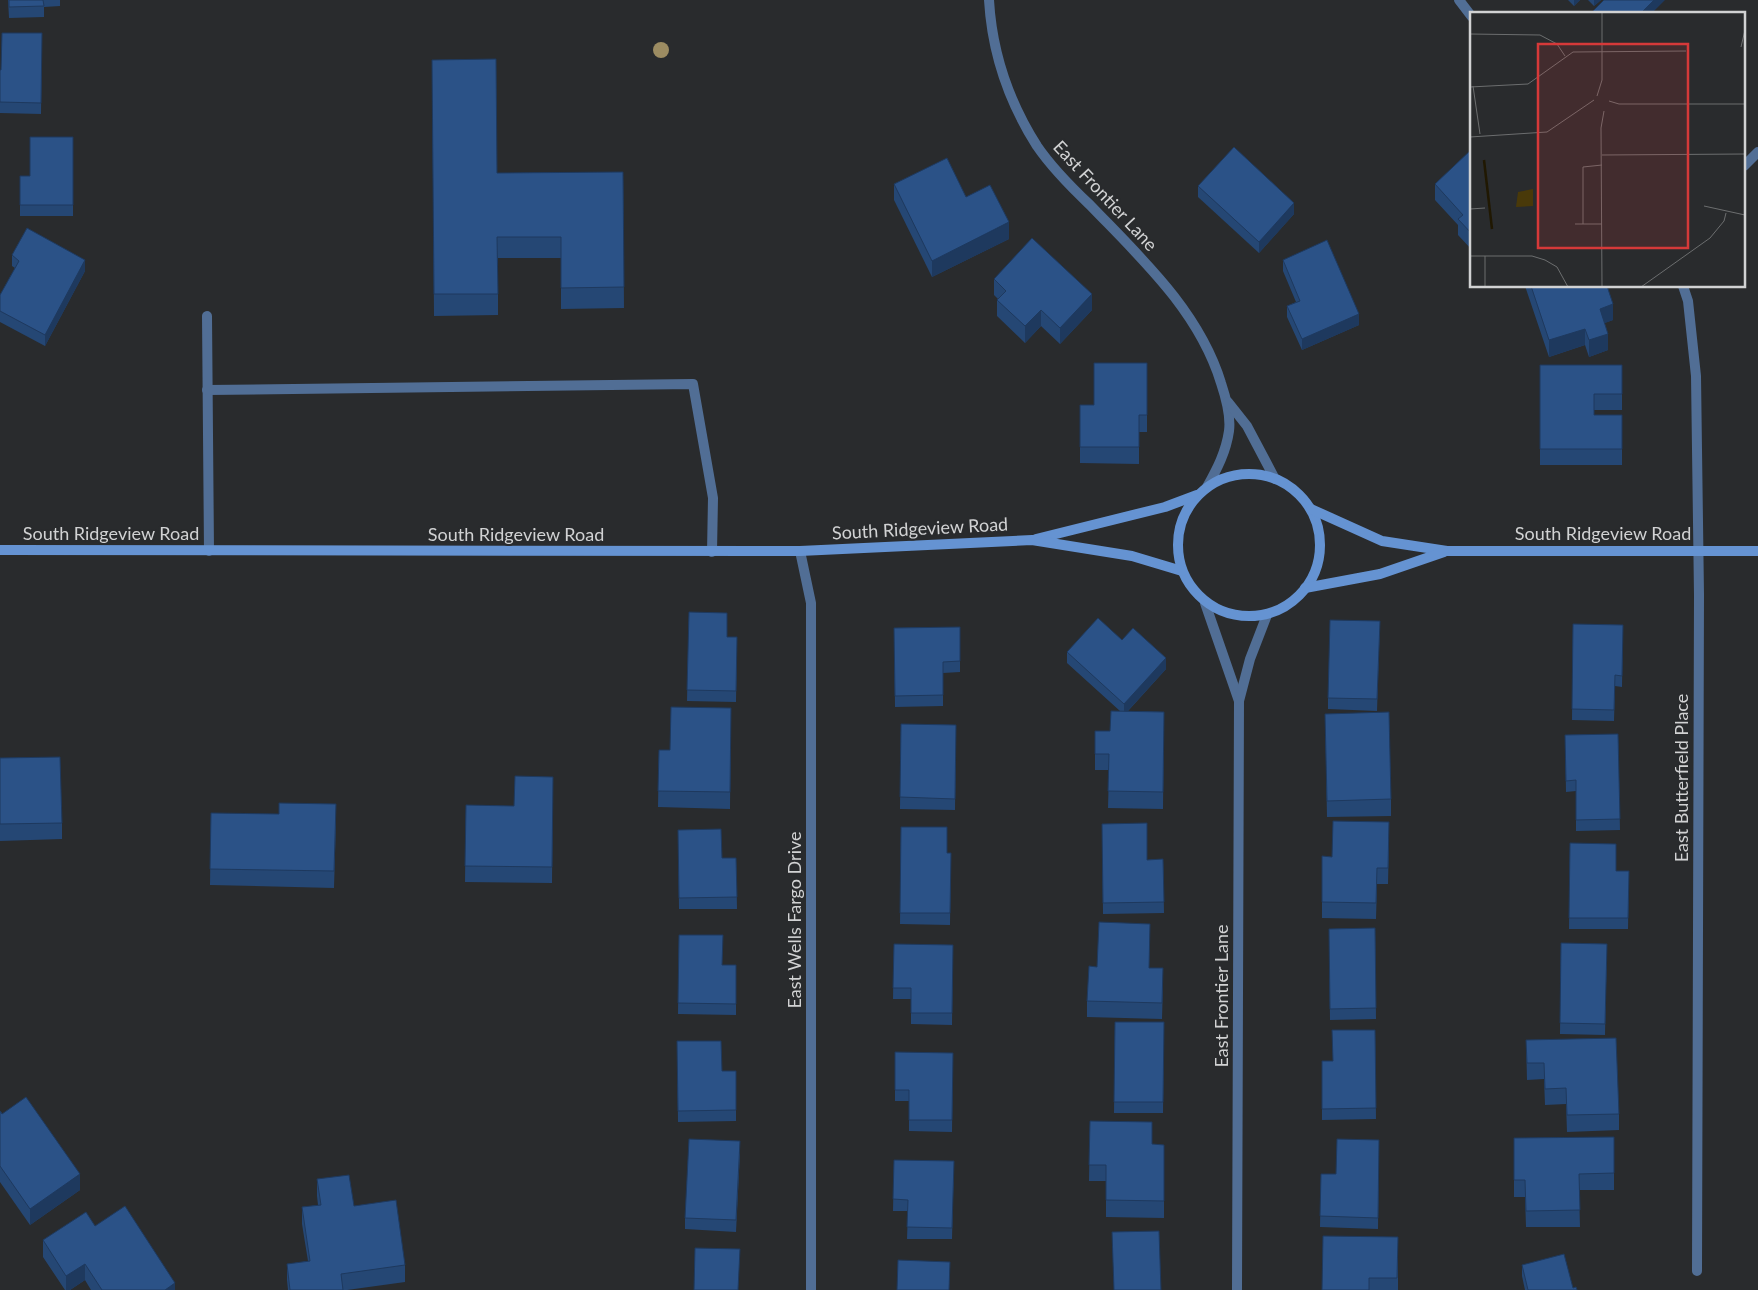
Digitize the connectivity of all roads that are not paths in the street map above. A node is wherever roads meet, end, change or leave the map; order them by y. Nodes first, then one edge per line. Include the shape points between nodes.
1 (989, 0) edge
2 (1459, 0) edge
3 (1470, 14) edge
4 (1758, 152) edge
5 (1746, 164) edge
6 (1684, 288) edge
7 (208, 316) dead end
8 (207, 390) junction
9 (1227, 402) junction
10 (1275, 478) junction
11 (1204, 491) junction
12 (1311, 509) junction
13 (1032, 540) junction
14 (0, 550) edge
15 (209, 550) junction
16 (1448, 550) junction
17 (1698, 550) junction
18 (800, 551) junction
19 (1758, 551) edge
20 (712, 552) junction
21 (1182, 571) junction
22 (1305, 588) junction
23 (1205, 603) junction
24 (1268, 615) junction
25 (1239, 701) junction
26 (1697, 1272) dead end
27 (811, 1290) edge
28 (1237, 1290) edge

1 - 9 street, East Frontier Lane via 994,45 1002,73 1012,100 1038,146 1065,180 1175,297 1204,342 1218,371
2 - 3 street
4 - 5 street
6 - 17 street, East Butterfield Place via 1696,376
7 - 8 street
8 - 15 street
8 - 20 street via 693,384 713,498
9 - 10 street via 1247,426
9 - 11 street via 1230,429 1224,455
10 - 11 main road via 1252,474 1228,476
10 - 12 main road via 1296,491
11 - 13 main road via 1165,507
11 - 21 main road via 1191,504 1181,525 1178,548
12 - 16 main road via 1382,541
12 - 22 main road via 1319,532 1320,556
13 - 18 main road, South Ridgeview Road
13 - 21 main road via 1132,556
14 - 15 main road, South Ridgeview Road
15 - 20 main road, South Ridgeview Road
16 - 17 main road, South Ridgeview Road
16 - 22 main road via 1380,574
17 - 19 main road, South Ridgeview Road
17 - 26 street, East Butterfield Place
18 - 20 main road, South Ridgeview Road
18 - 27 street, East Wells Fargo Drive via 811,603
21 - 23 main road
22 - 24 main road via 1298,598
23 - 24 main road via 1233,615
23 - 25 street
24 - 25 street via 1250,659
25 - 28 street, East Frontier Lane

